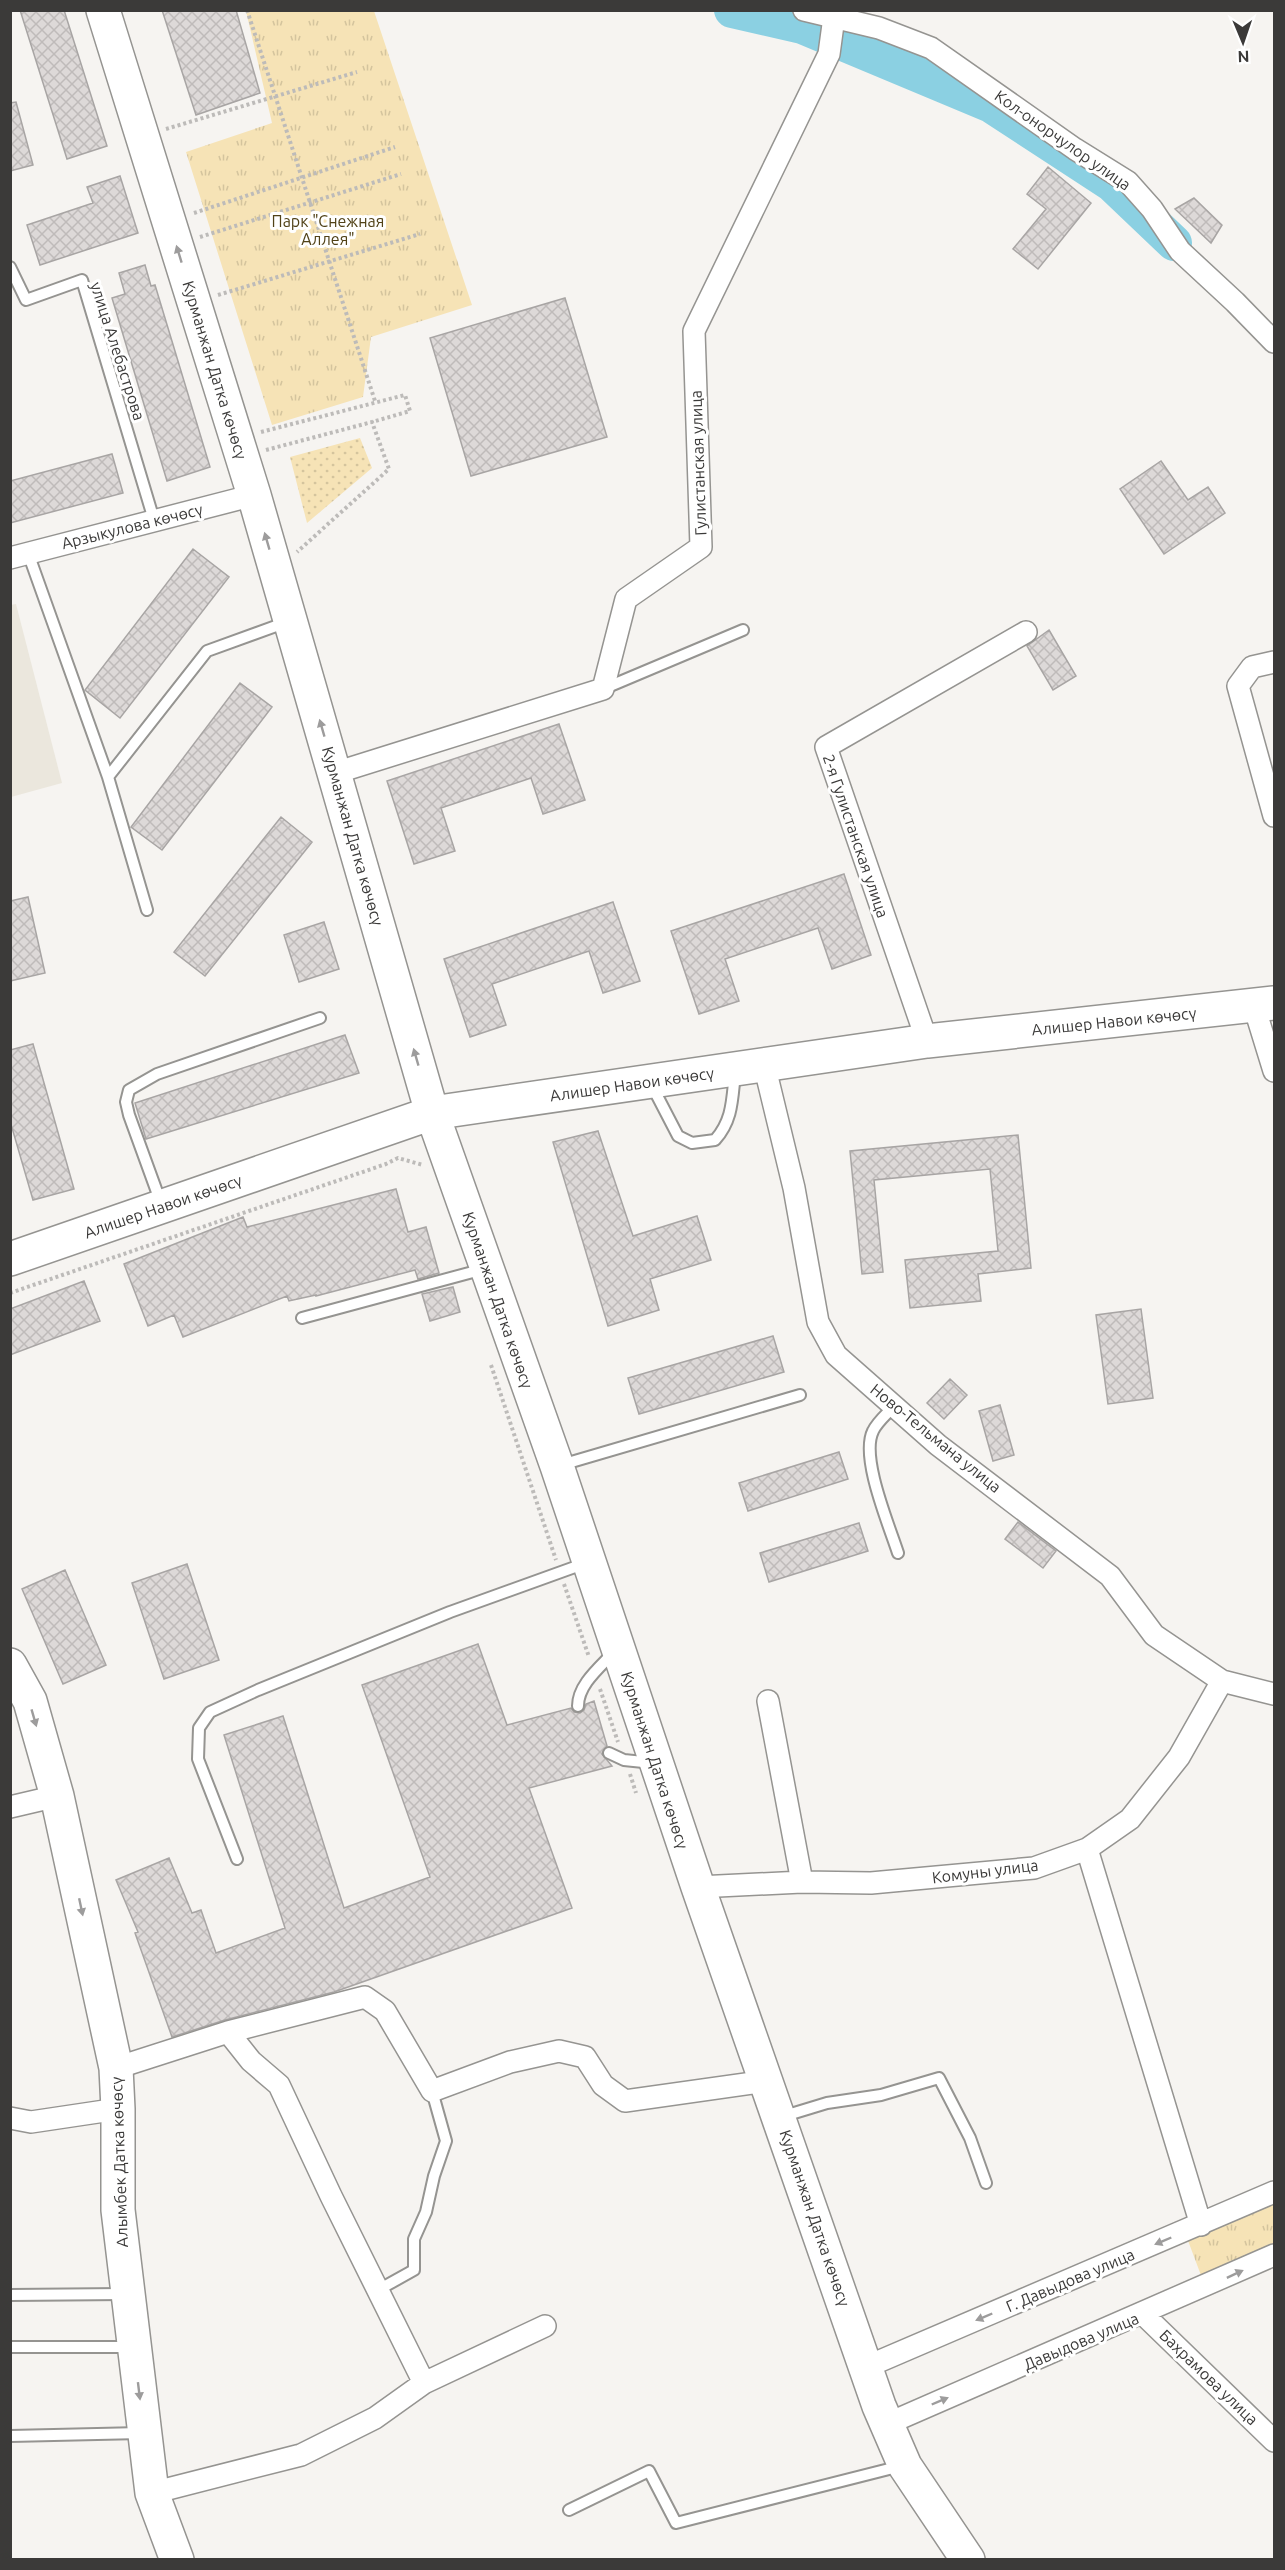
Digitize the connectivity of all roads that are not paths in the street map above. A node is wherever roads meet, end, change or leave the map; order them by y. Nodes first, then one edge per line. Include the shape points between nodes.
1 (103, 10) edge
2 (804, 10) edge
3 (832, 35) junction
4 (10, 267) edge
5 (1275, 342) edge
6 (254, 495) junction
7 (154, 520) junction
8 (19, 555) edge
9 (291, 621) junction
10 (743, 630) dead end
11 (1026, 632) dead end
12 (1275, 662) edge
13 (603, 689) junction
14 (335, 773) junction
15 (108, 777) junction
16 (1275, 816) edge
17 (147, 910) dead end
18 (1264, 1004) edge
19 (320, 1018) dead end
20 (927, 1041) junction
21 (750, 1066) junction
22 (1275, 1071) edge
23 (649, 1081) junction
24 (432, 1113) junction
25 (162, 1206) junction
26 (10, 1259) edge
27 (487, 1269) junction
28 (302, 1318) dead end
29 (800, 1395) dead end
30 (894, 1406) junction
31 (557, 1466) junction
32 (898, 1553) dead end
33 (574, 1567) junction
34 (618, 1648) junction
35 (10, 1665) edge
36 (1222, 1681) junction
37 (1275, 1694) edge
38 (768, 1701) dead end
39 (578, 1706) dead end
40 (609, 1753) dead end
41 (640, 1761) junction
42 (57, 1796) junction
43 (10, 1807) edge
44 (1087, 1849) junction
45 (237, 1858) dead end
46 (802, 1882) junction
47 (698, 1887) junction
48 (228, 2032) junction
49 (116, 2068) junction
50 (767, 2081) junction
51 (432, 2091) junction
52 (118, 2109) junction
53 (10, 2118) edge
54 (780, 2118) junction
55 (986, 2183) dead end
56 (1275, 2192) edge
57 (1201, 2225) junction
58 (1275, 2255) edge
59 (378, 2290) junction
60 (128, 2294) junction
61 (10, 2295) edge
62 (1143, 2314) junction
63 (545, 2326) dead end
64 (10, 2347) edge
65 (134, 2347) junction
66 (866, 2367) junction
67 (424, 2383) junction
68 (887, 2424) junction
69 (144, 2433) junction
70 (10, 2436) edge
71 (1275, 2441) edge
72 (905, 2466) junction
73 (152, 2493) junction
74 (569, 2510) dead end
75 (177, 2559) edge
76 (968, 2559) edge

6 -> 1 main road, Курманжан Датка көчөсү
2 - 3 street, Кол-онорчулор улица
3 - 5 street, Кол-онорчулор улица via 879,28 931,48 1128,182 1180,251
3 - 13 street, Гулистанская улица via 694,331 701,547 626,598
4 - 7 lane, улица Алебастрова via 26,300 82,280
6 - 7 street, Арзыкулова көчөсү
9 -> 6 main road, Курманжан Датка көчөсү
7 - 8 street, Арзыкулова көчөсү
8 - 15 lane
14 -> 9 main road, Курманжан Датка көчөсү
9 - 15 lane via 207,651
10 - 13 lane
11 - 20 street, 2-я Гулистанская улица via 826,747
12 - 16 street via 1252,668 1238,686
13 - 14 street
24 -> 14 main road, Курманжан Датка көчөсү
15 - 17 lane
18 - 20 main road, Алишер Навои көчөсү
18 - 22 street
19 - 25 lane via 157,1074 129,1090 129,1115
20 - 21 main road, Алишер Навои көчөсү
21 - 23 main road, Алишер Навои көчөсү
21 - 23 lane via 726,1128 715,1140 692,1143 678,1136
21 - 30 street, Ново-Тельмана улица via 794,1188 818,1322 836,1355
23 - 24 main road, Алишер Навои көчөсү
24 - 25 main road, Алишер Навои көчөсү
24 - 27 main road, Курманжан Датка көчөсү
25 - 26 main road, Алишер Навои көчөсү
27 - 28 lane
27 - 31 main road, Курманжан Датка көчөсү
29 - 31 lane
30 - 32 lane via 873,1431 869,1452
30 - 36 street, Ново-Тельмана улица via 938,1445 1110,1576 1154,1635
31 - 33 main road, Курманжан Датка көчөсү
33 - 34 main road, Курманжан Датка көчөсү
33 - 45 lane via 450,1612 210,1712 199,1728 198,1759
34 - 39 lane via 594,1672 578,1696
34 - 41 main road, Курманжан Датка көчөсү
35 -> 42 main road, Алымбек Датка көчөсү via 30,1701
36 - 37 street, Ново-Тельмана улица
36 - 44 street, Комуны улица via 1179,1757 1130,1819
38 - 46 street
40 - 41 lane
41 - 47 main road, Курманжан Датка көчөсү
42 - 43 street
42 -> 49 main road, Алымбек Датка көчөсү
44 - 46 street, Комуны улица via 1034,1868 871,1883
44 - 57 street
46 - 47 street, Комуны улица
47 - 50 main road, Курманжан Датка көчөсү
48 - 49 street
48 - 51 street via 365,1997 385,2011
48 - 59 street via 251,2061 279,2085
49 - 52 main road, Алымбек Датка көчөсү
50 - 51 street via 625,2101 603,2085 585,2057 559,2051 510,2062
50 - 54 main road, Курманжан Датка көчөсү
51 - 59 lane via 446,2141 426,2212 414,2239 414,2270
52 - 53 street via 31,2122
52 - 60 main road, Алымбек Датка көчөсү via 118,2210
54 - 55 lane via 827,2103 881,2095 939,2078 970,2138
54 - 66 main road, Курманжан Датка көчөсү
56 - 57 street, Г. Давыдова улица
57 -> 66 street, Г. Давыдова улица
62 -> 58 street, Давыдова улица
59 - 67 street
60 - 61 lane
60 - 65 main road, Алымбек Датка көчөсү
68 -> 62 street, Давыдова улица
62 - 71 street, Бахрамова улица
63 - 67 street
64 - 65 lane
65 -> 69 main road, Алымбек Датка көчөсү
66 - 68 main road, Курманжан Датка көчөсү
67 - 73 street via 375,2418 301,2455
68 - 72 main road, Курманжан Датка көчөсү
69 - 70 lane
69 - 73 main road, Алымбек Датка көчөсү
72 - 74 lane via 676,2523 650,2471
72 - 76 main road, Курманжан Датка көчөсү
73 - 75 main road, Алымбек Датка көчөсү

